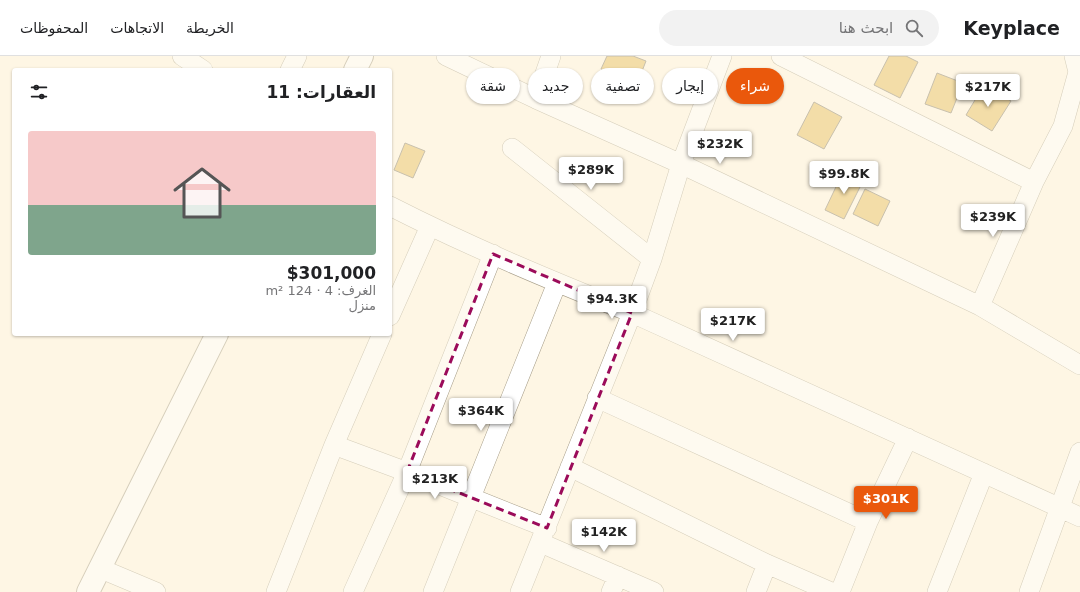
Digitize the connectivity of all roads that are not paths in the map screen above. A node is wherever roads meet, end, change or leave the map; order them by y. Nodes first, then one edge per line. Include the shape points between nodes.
1 (182, 56) edge
2 (297, 56) edge
3 (362, 56) edge
4 (446, 56) edge
5 (551, 56) edge
6 (722, 56) edge
7 (781, 56) edge
8 (1074, 56) edge
9 (201, 68) edge
10 (291, 68) edge
11 (356, 68) edge
12 (547, 68) edge
13 (528, 95) edge
14 (547, 104) edge
15 (512, 148) dead end
16 (681, 164) junction
17 (1034, 182) junction
18 (392, 207) edge
19 (430, 226) junction
20 (492, 254) junction
21 (652, 259) junction
22 (558, 283) junction
23 (980, 306) junction
24 (392, 312) edge
25 (632, 313) junction
26 (216, 336) edge
27 (381, 336) edge
28 (1080, 365) edge
29 (597, 398) junction
30 (908, 438) junction
31 (334, 445) junction
32 (1080, 452) edge
33 (570, 467) junction
34 (407, 472) junction
35 (984, 473) junction
36 (471, 497) junction
37 (1060, 510) junction
38 (1080, 517) edge
39 (868, 522) junction
40 (544, 535) junction
41 (767, 564) junction
42 (99, 568) junction
43 (615, 584) edge
44 (88, 592) edge
45 (156, 592) edge
46 (276, 592) edge
47 (353, 592) edge
48 (433, 592) edge
49 (520, 592) edge
50 (654, 592) edge
51 (756, 592) edge
52 (831, 592) edge
53 (840, 592) edge
54 (937, 592) edge
55 (1028, 592) edge

1 - 9 street
2 - 10 street
3 - 11 street
4 - 13 street
5 - 12 street
6 - 16 street
7 - 17 street
8 - 17 street via 1078,72 1065,119
14 - 16 street
15 - 21 street
16 - 21 street
16 - 23 street
17 - 23 street
18 - 19 street
19 - 20 street
19 - 24 street
20 - 22 street
20 - 34 street
21 - 25 street
22 - 25 street
22 - 36 street
23 - 28 street
25 - 29 street
25 - 30 street
26 - 42 street
27 - 31 street
29 - 33 street
29 - 39 street
30 - 35 street
30 - 39 street
31 - 34 street
31 - 46 street
32 - 37 street
33 - 40 street
33 - 41 street
34 - 36 street
34 - 47 street
35 - 37 street
35 - 54 street
36 - 40 street
36 - 48 street
37 - 38 street
37 - 55 street
39 - 53 street
40 - 43 street
40 - 49 street
41 - 51 street
41 - 52 street
42 - 44 street
42 - 45 street
43 - 50 street

